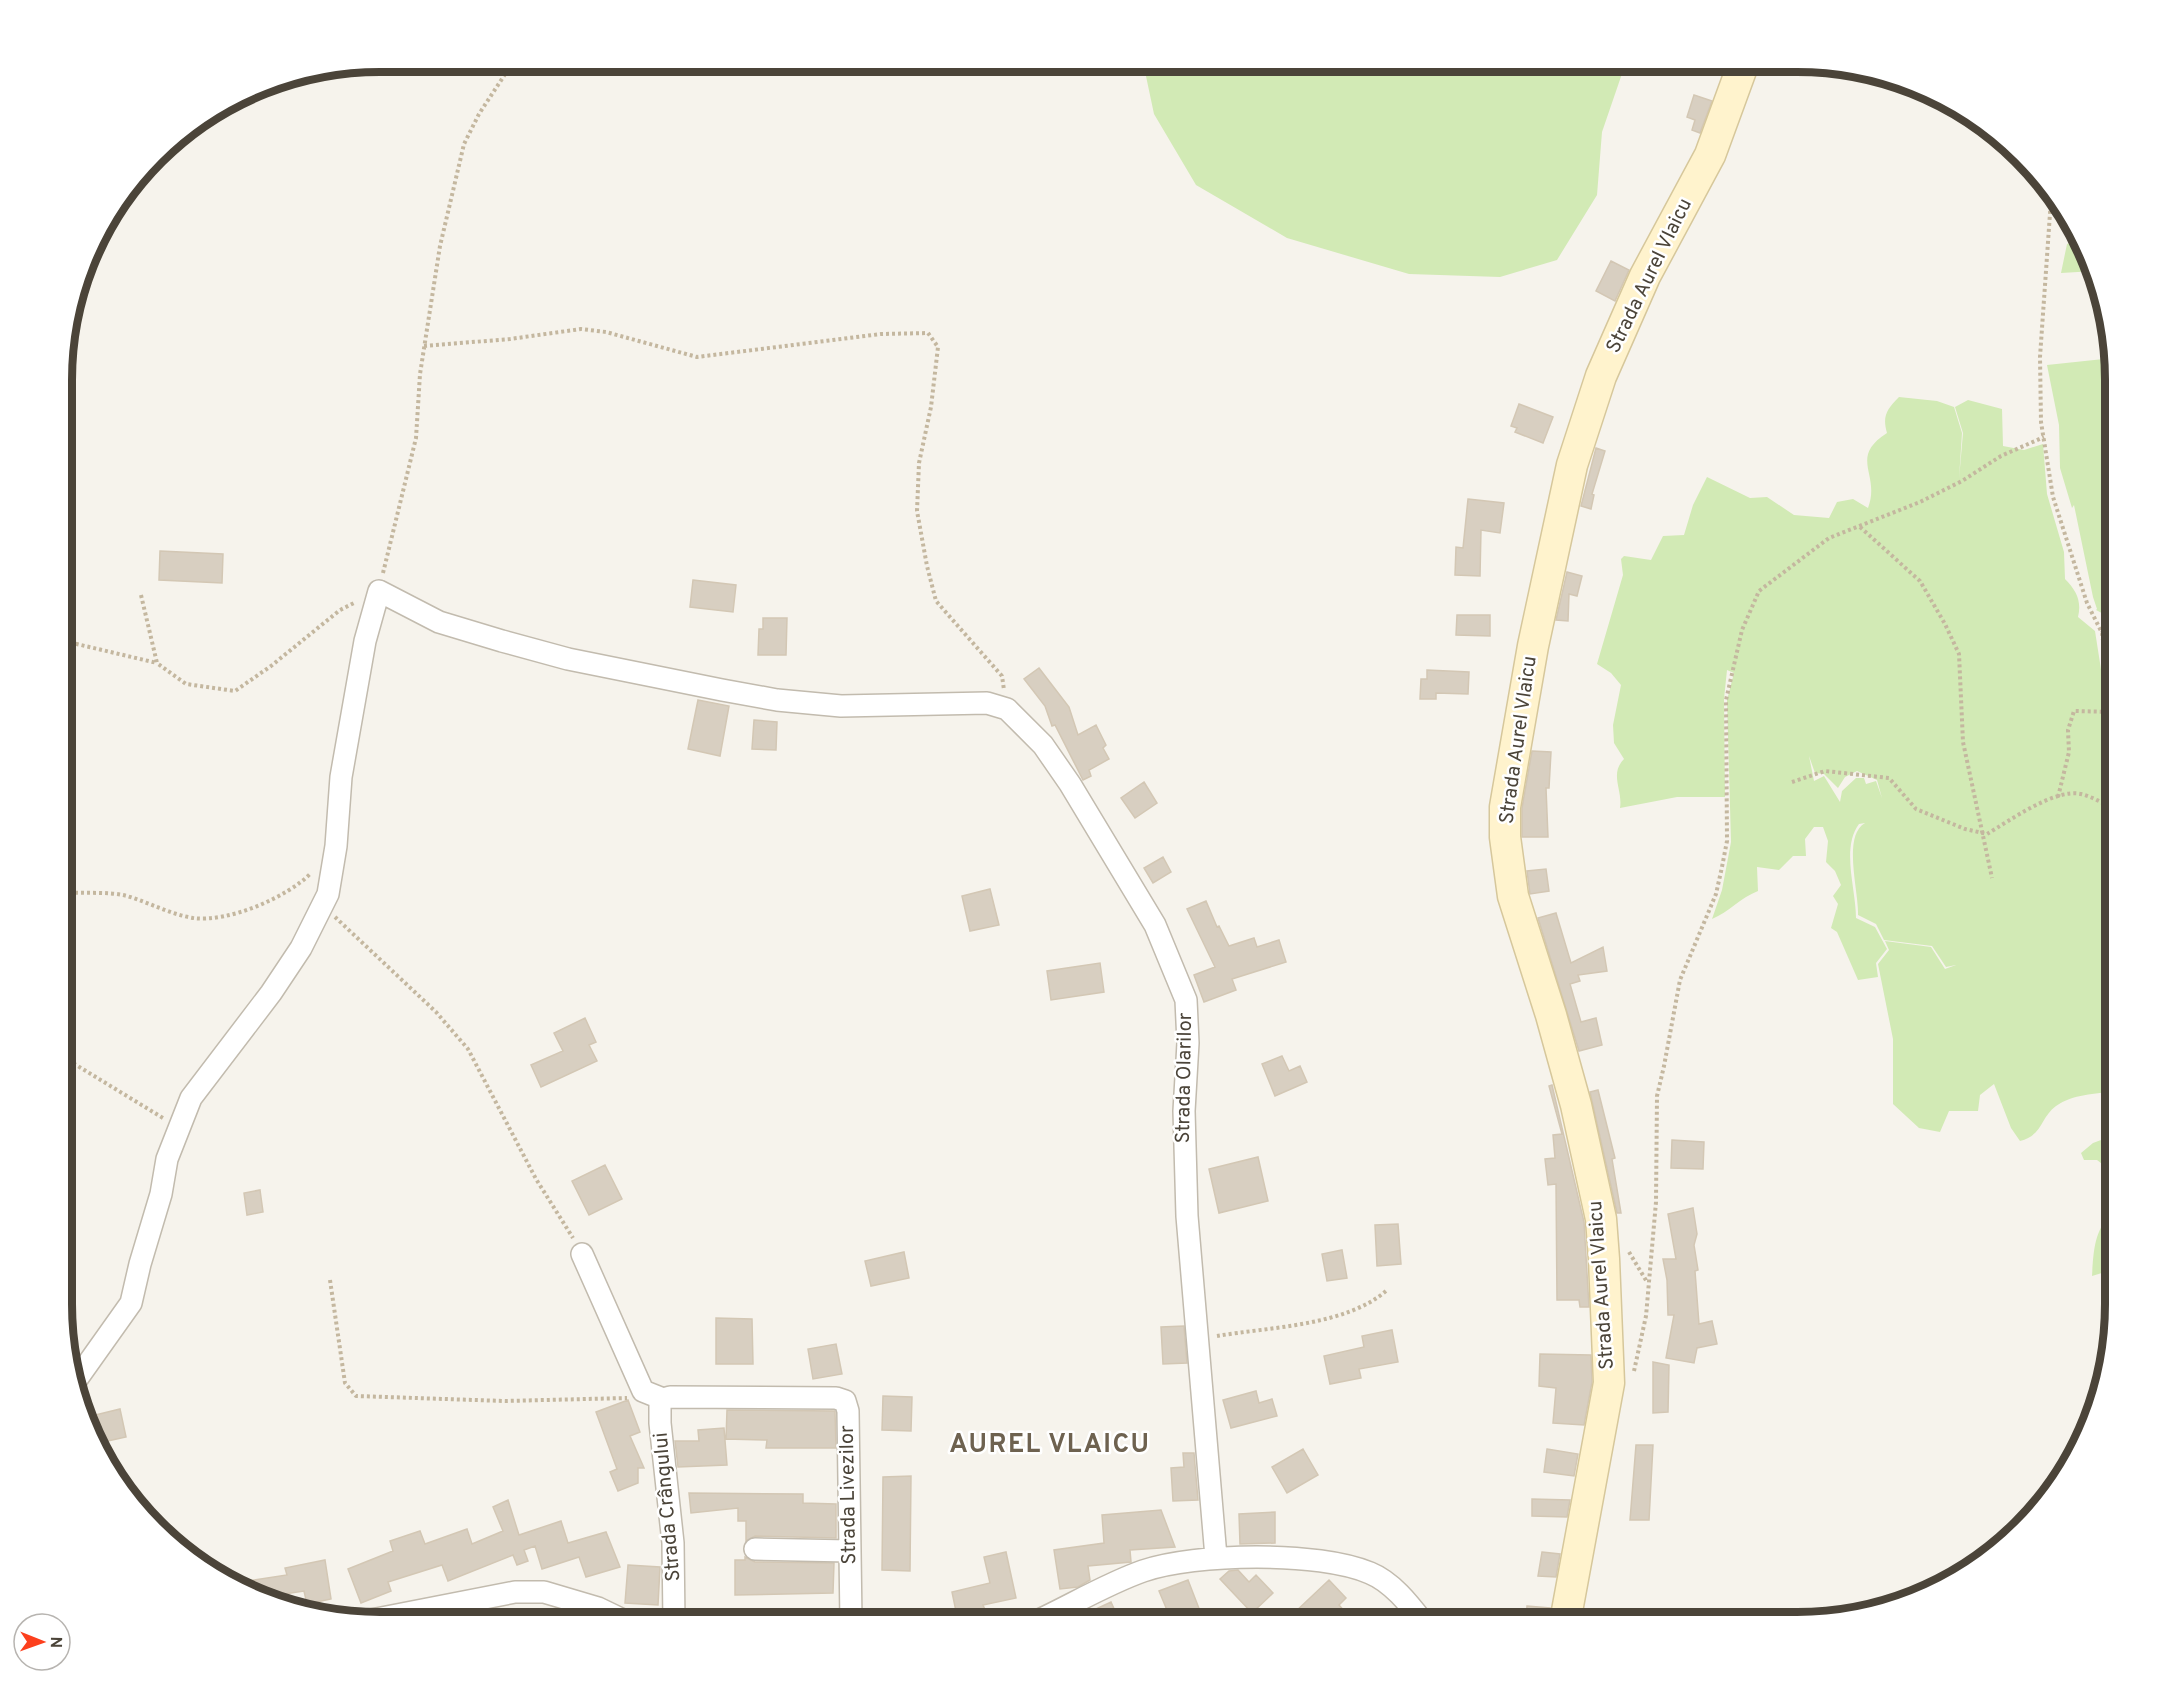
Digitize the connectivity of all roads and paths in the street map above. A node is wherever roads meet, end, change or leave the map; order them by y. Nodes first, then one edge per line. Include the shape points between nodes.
1 (506, 72) edge
2 (1740, 72) edge
3 (2051, 206) edge
4 (424, 346) junction
5 (2044, 437) junction
6 (1860, 527) junction
7 (378, 591) junction
8 (141, 595) dead end
9 (2105, 626) edge
10 (2102, 633) junction
11 (72, 643) edge
12 (2105, 655) edge
13 (157, 663) junction
14 (1007, 709) junction
15 (2105, 712) edge
16 (1792, 782) dead end
17 (2058, 798) junction
18 (2105, 805) edge
19 (1982, 833) junction
20 (312, 872) dead end
21 (1992, 878) dead end
22 (72, 893) edge
23 (328, 894) junction
24 (72, 1062) edge
25 (179, 1127) junction
26 (582, 1254) joint
27 (330, 1280) dead end
28 (1387, 1290) dead end
29 (1198, 1340) junction
30 (80, 1375) edge
31 (1632, 1379) dead end
32 (667, 1398) junction
33 (755, 1549) dead end
34 (849, 1551) junction
35 (1216, 1557) junction
36 (411, 1612) edge
37 (606, 1612) edge
38 (674, 1612) edge
39 (851, 1612) edge
40 (1056, 1612) edge
41 (1415, 1612) edge
42 (1567, 1612) edge

1 - 4 path via 464,144 440,246
2 - 42 street, Strada Aurel Vlaicu via 1710,155 1645,276 1601,375 1572,465 1533,646 1505,807 1513,896 1576,1105 1601,1219 1609,1383
3 - 5 path via 2040,357
4 - 7 path via 416,438
4 - 14 path via 581,329 697,357 881,334 928,333 938,347 919,463 917,511 927,566 936,601 1002,676
5 - 6 path via 2001,456 1952,486
5 - 10 path via 2053,497 2087,603
6 - 19 path via 1920,581 1959,654 1963,742
6 - 31 path via 1829,538 1759,591 1742,630 1726,700 1727,841 1716,894 1680,980 1659,1080 1656,1202 1646,1316
7 - 13 path via 340,610 235,691 186,684
7 - 14 street via 439,622 568,659 777,700 841,706 987,703
7 - 23 street via 341,777
8 - 13 path
9 - 10 path
10 - 12 path
11 - 13 path
14 - 29 street, Strada Olarilor via 1042,745 1111,848 1155,925 1186,1000 1184,1143
15 - 17 path via 2074,711
16 - 19 path via 1825,771 1889,778 1916,809
17 - 18 path via 2079,794
17 - 19 path
19 - 21 path
20 - 22 path via 265,903 219,917 195,918 125,896
23 - 25 street via 301,948 191,1098
23 - 26 path via 333,915 436,1012 468,1049 536,1179
24 - 25 path
25 - 30 street via 167,1159 131,1303
26 - 32 street via 644,1391
27 - 32 path via 345,1383 356,1396 505,1401
28 - 29 path via 1353,1312
29 - 35 street, Strada Olarilor
32 - 34 street, Strada Livezilor via 845,1401
32 - 38 street, Strada Crângului via 660,1405 660,1424 674,1543
33 - 34 street
34 - 39 street, Strada Livezilor
35 - 40 street via 1143,1571
35 - 41 street via 1298,1560 1370,1573 1399,1593
36 - 37 street via 496,1595 544,1592

